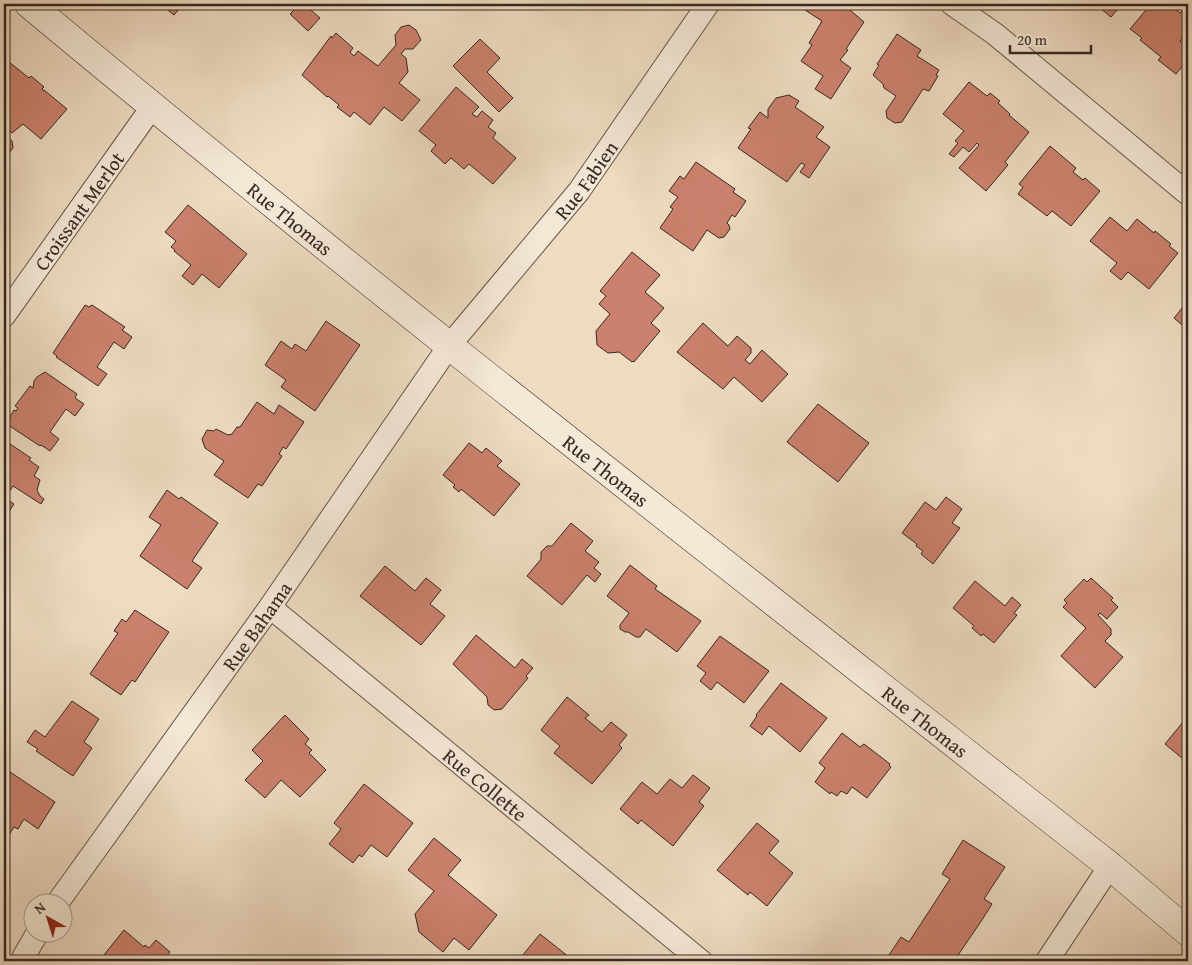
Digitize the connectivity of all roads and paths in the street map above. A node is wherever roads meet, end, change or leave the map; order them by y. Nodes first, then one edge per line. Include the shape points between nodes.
1 (29, 4) edge
2 (708, 4) edge
3 (952, 4) edge
4 (152, 107) junction
5 (1188, 194) edge
6 (4, 316) edge
7 (450, 346) junction
8 (270, 607) junction
9 (1110, 866) junction
10 (65, 892) edge
11 (1188, 932) edge
12 (32, 942) edge
13 (24, 961) edge
14 (702, 961) edge
15 (1047, 961) edge

1 - 4 street, Rue Thomas
2 - 7 street, Rue Fabien via 579,191
3 - 5 street via 995,34
4 - 6 street, Croissant Merlot
4 - 7 street, Rue Thomas
7 - 8 street, Rue Bahama
7 - 9 street, Rue Thomas
8 - 10 street, Rue Bahama
8 - 14 street, Rue Collette
9 - 11 street, Rue Thomas
9 - 15 street
12 - 13 street

